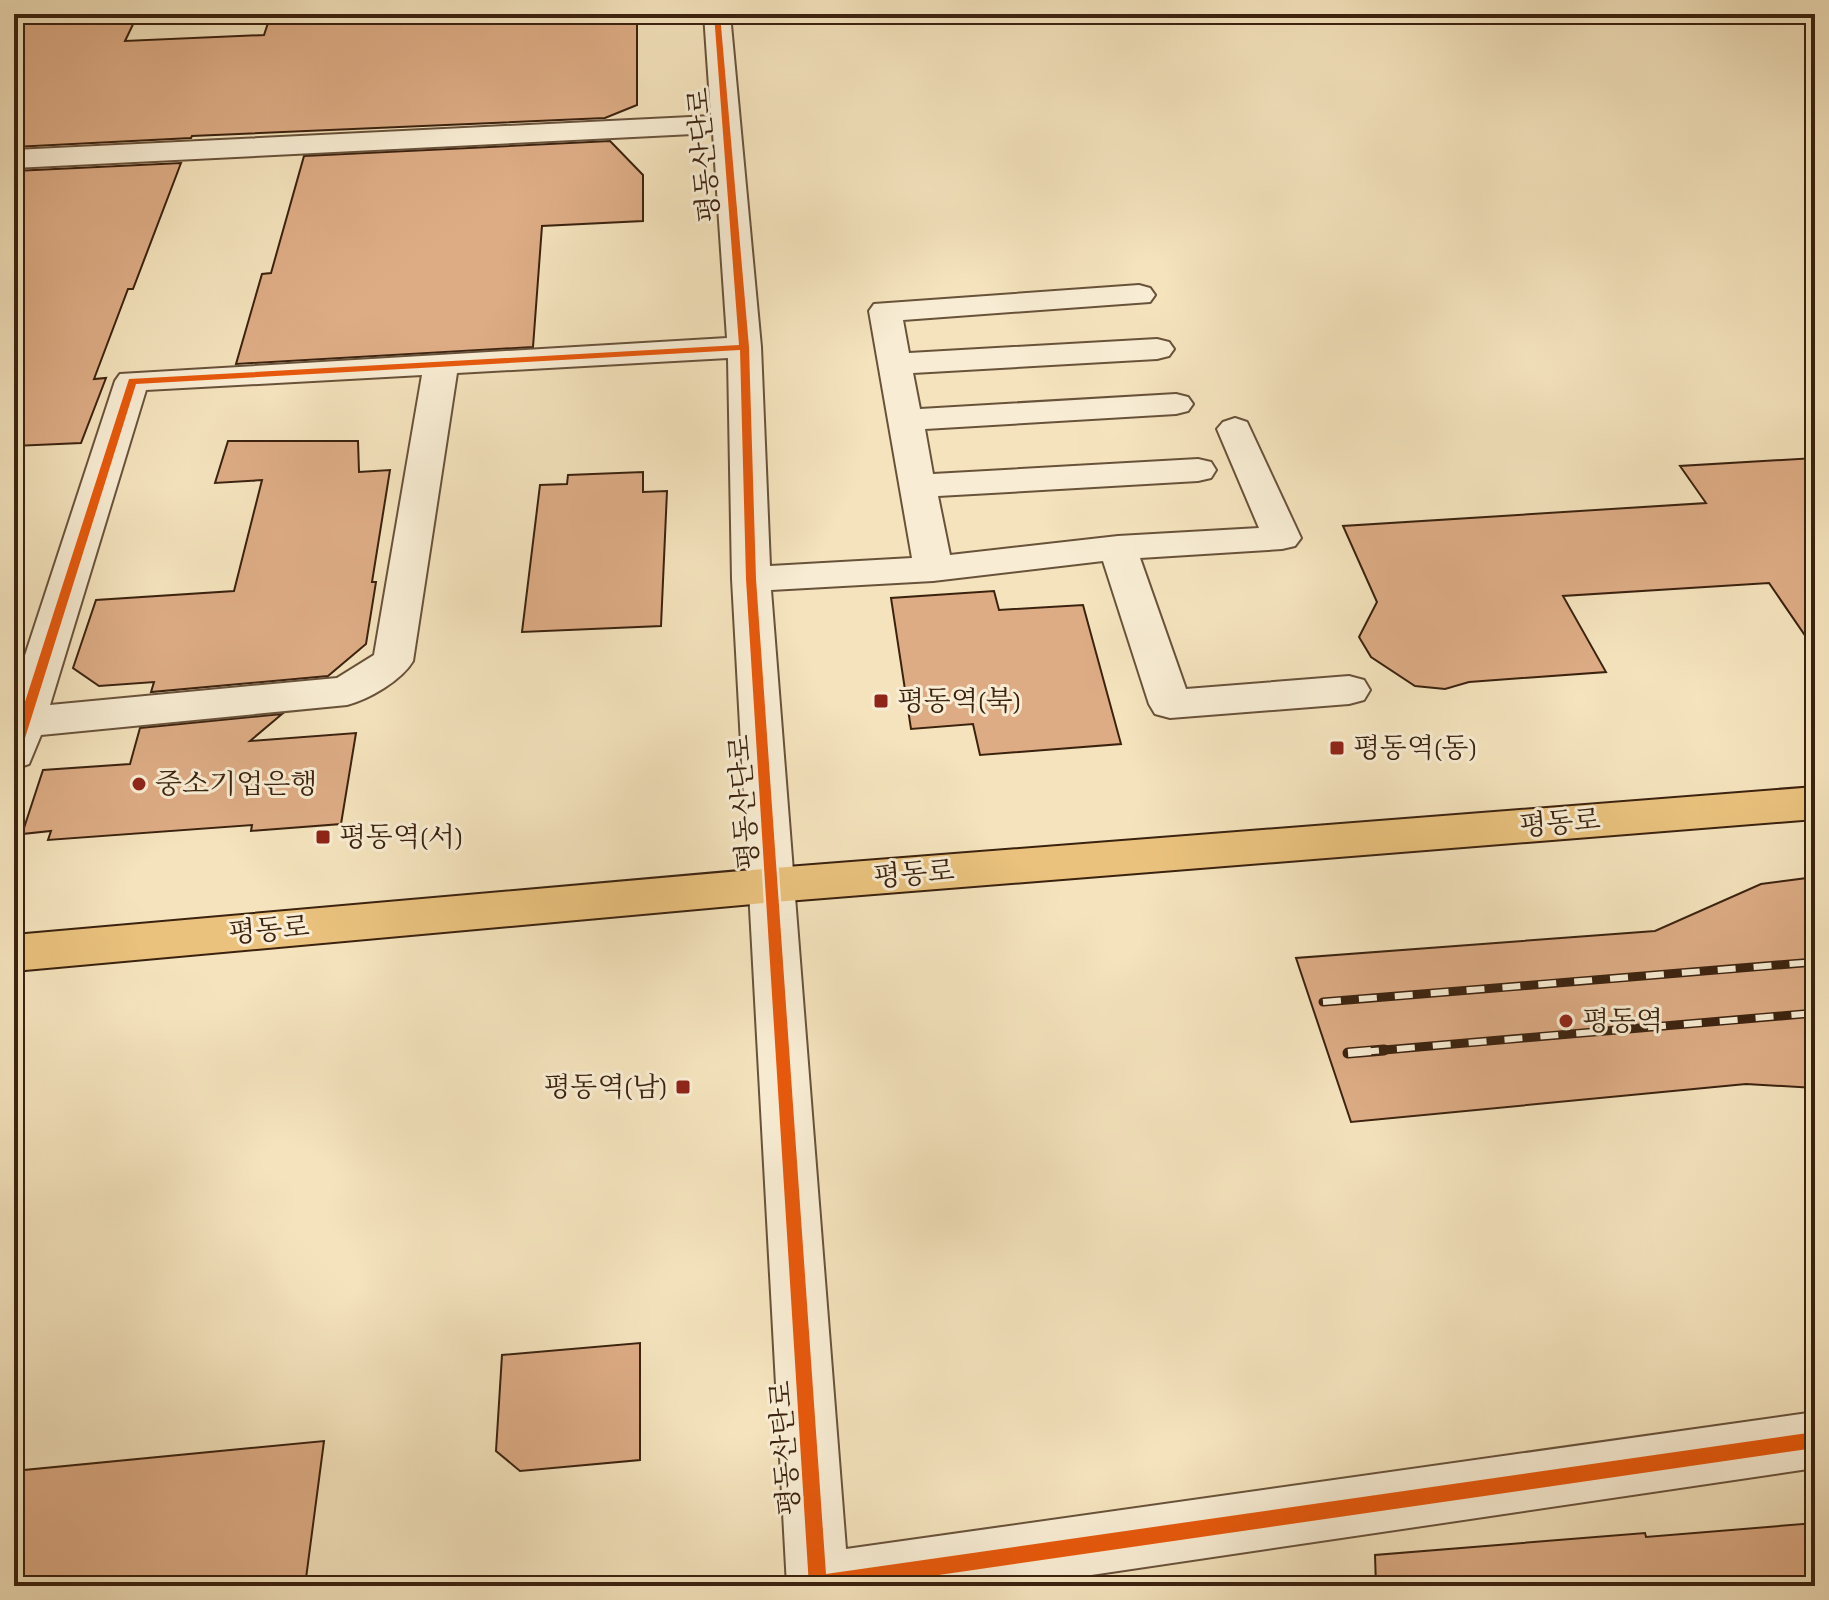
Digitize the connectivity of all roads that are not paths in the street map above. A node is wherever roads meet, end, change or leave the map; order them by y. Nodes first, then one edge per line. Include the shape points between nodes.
1 (717, 14) edge
2 (724, 124) junction
3 (14, 159) edge
4 (1139, 295) dead end
5 (744, 347) junction
6 (1157, 349) dead end
7 (895, 364) junction
8 (441, 365) junction
9 (1176, 404) dead end
10 (906, 420) junction
11 (1235, 429) dead end
12 (1198, 470) dead end
13 (918, 486) junction
14 (1118, 548) junction
15 (933, 569) junction
16 (751, 579) junction
17 (1349, 690) dead end
18 (19, 738) edge
19 (1815, 803) edge
20 (774, 885) junction
21 (14, 953) edge
22 (1815, 1440) edge
23 (818, 1585) edge

1 - 2 street, 평동산단로
2 - 3 street, 평동산단로
2 - 5 street, 평동산단로
4 - 7 street via 885,311
5 - 8 street
5 - 16 street, 평동산단로
6 - 7 street
7 - 10 street
8 - 18 street via 132,381
8 - 18 street via 393,661 347,691
9 - 10 street
10 - 13 street
11 - 14 street via 1282,538
12 - 13 street
13 - 15 street
14 - 15 street
14 - 17 street via 1170,704
15 - 16 street
16 - 20 street, 평동산단로
19 - 20 main road, 평동로
20 - 21 main road, 평동로
20 - 23 street, 평동산단로
22 - 23 street

